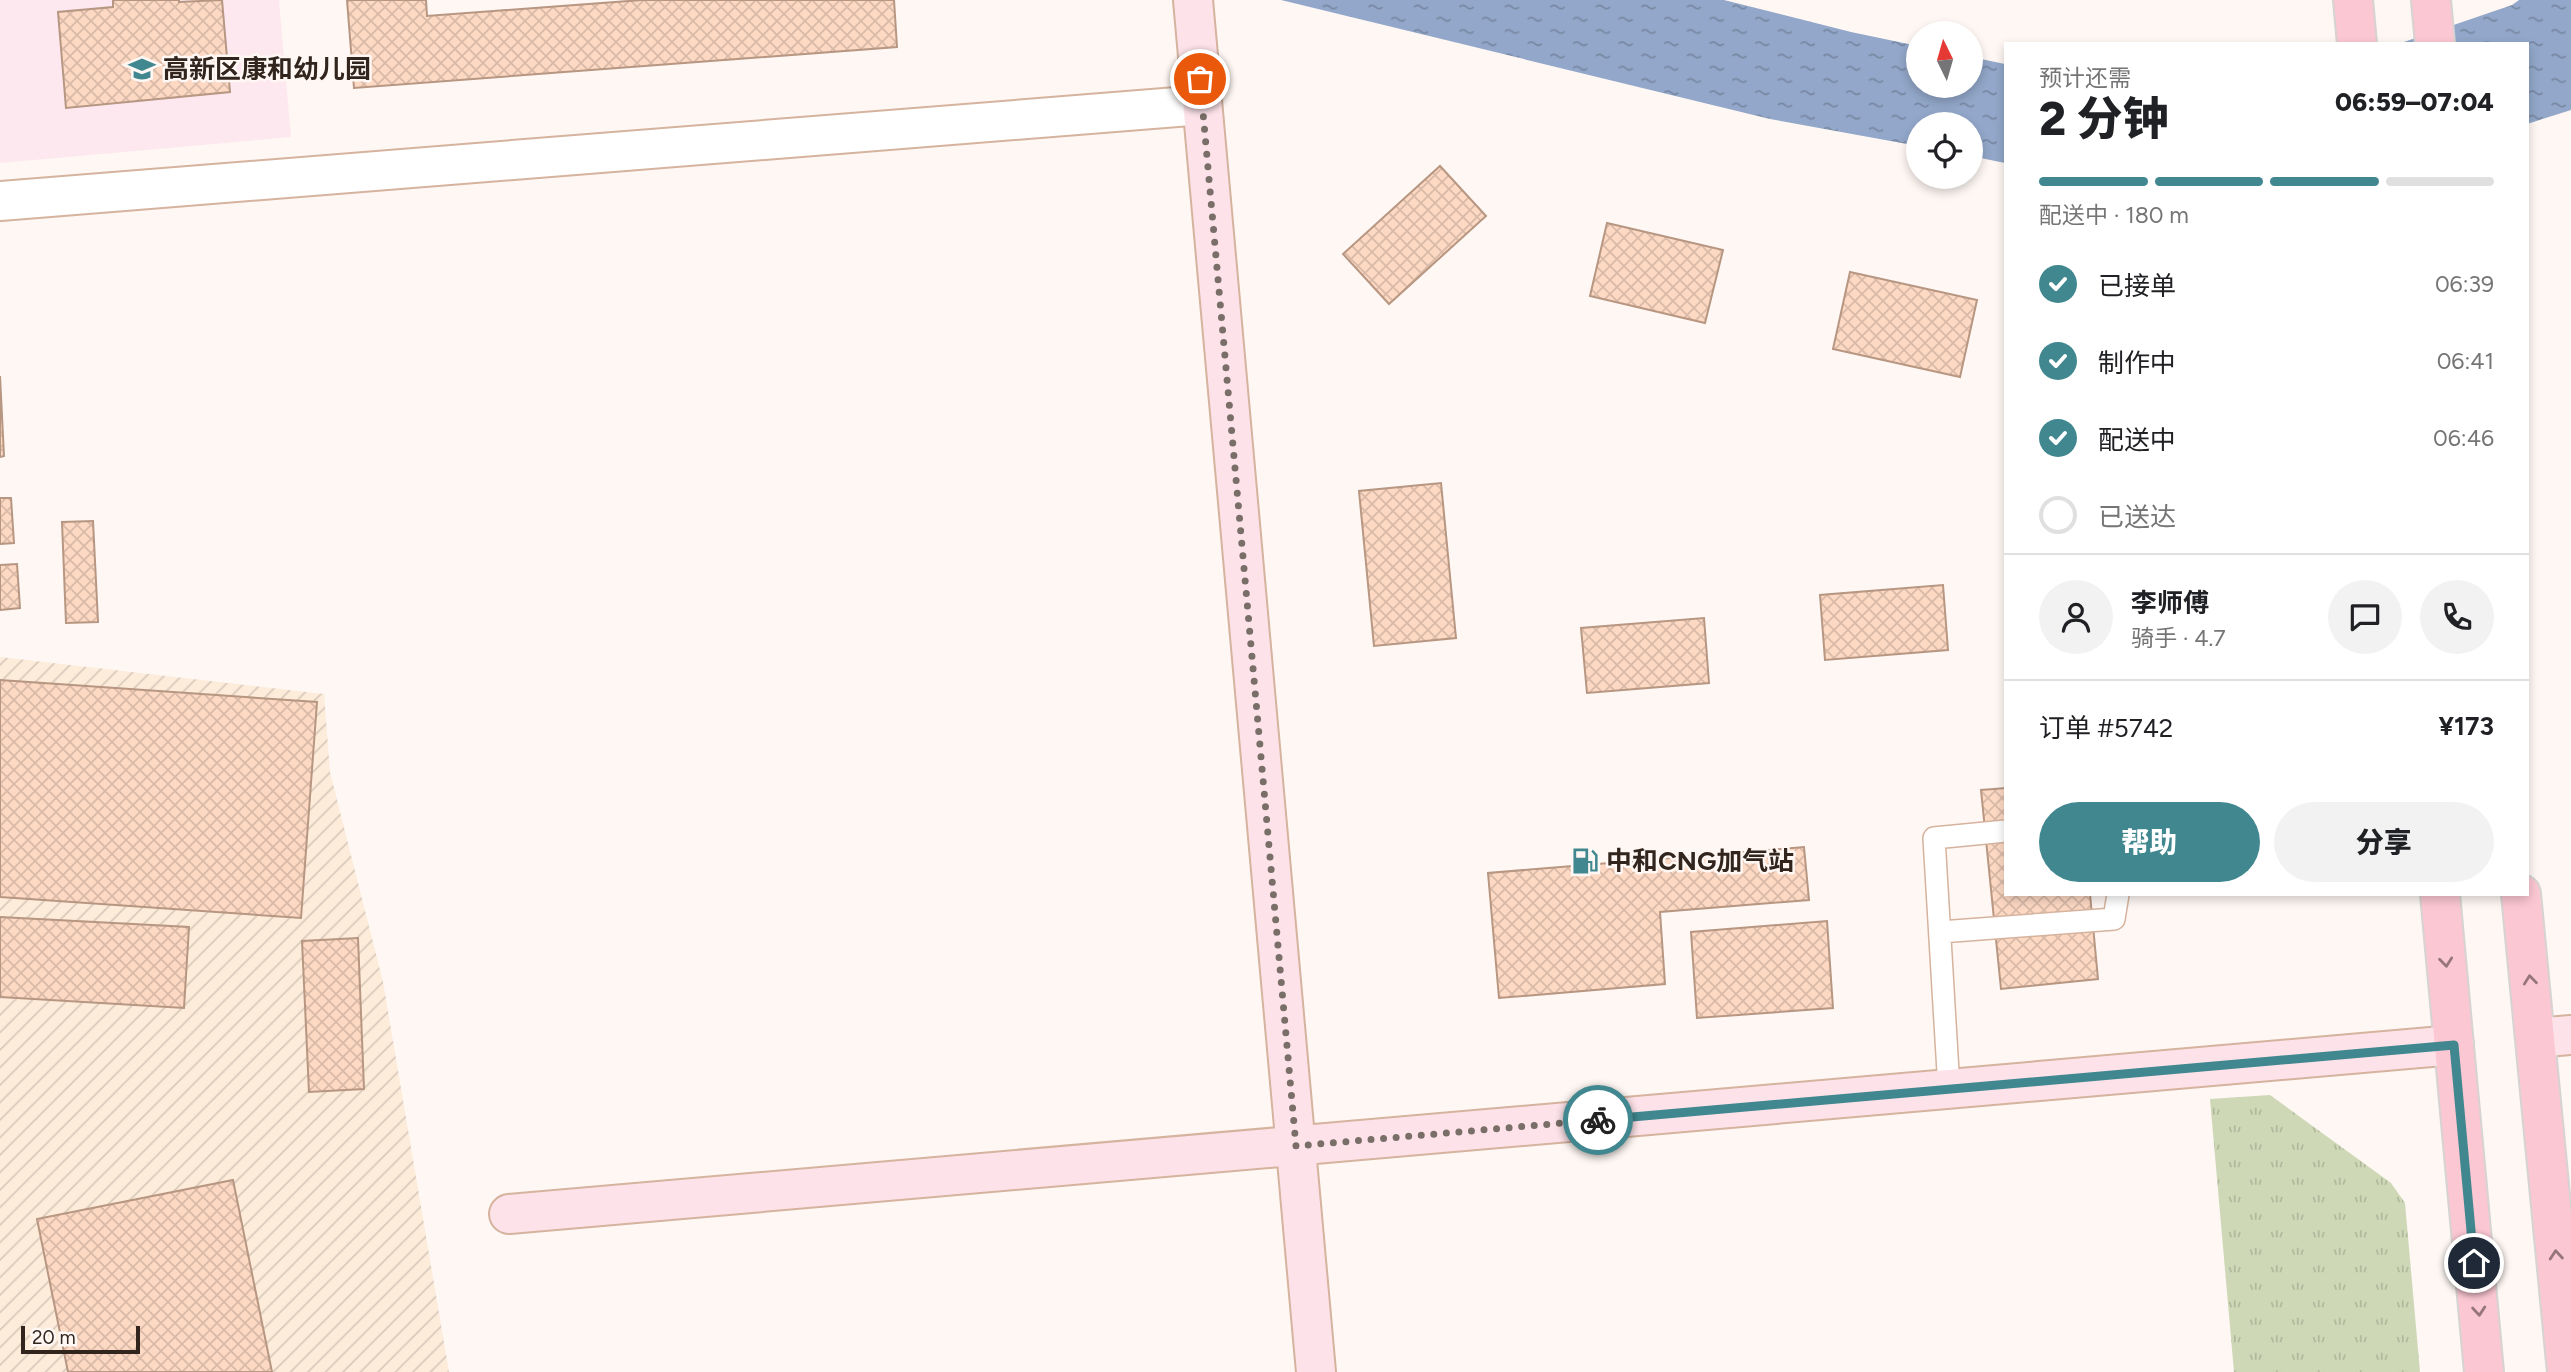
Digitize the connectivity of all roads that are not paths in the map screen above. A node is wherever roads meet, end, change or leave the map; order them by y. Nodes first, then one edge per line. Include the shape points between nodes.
1 (1193, 0) edge
2 (1202, 105) junction
3 (0, 201) edge
4 (2004, 831) edge
5 (2118, 896) edge
6 (2440, 896) edge
7 (2521, 896) edge
8 (1940, 932) junction
9 (2553, 1037) edge
10 (2454, 1045) junction
11 (1950, 1089) junction
12 (1296, 1146) junction
13 (509, 1214) dead end
14 (1316, 1372) edge
15 (2484, 1372) edge
16 (2567, 1372) edge

1 - 2 street
2 - 3 street
2 - 12 street
4 - 8 lane via 1934,838
5 - 8 lane via 2115,919
6 -> 10 main road
9 -> 7 main road
8 - 11 lane
16 -> 9 main road
10 - 11 street
10 -> 15 main road
11 - 12 street
12 - 13 street
12 - 14 street

